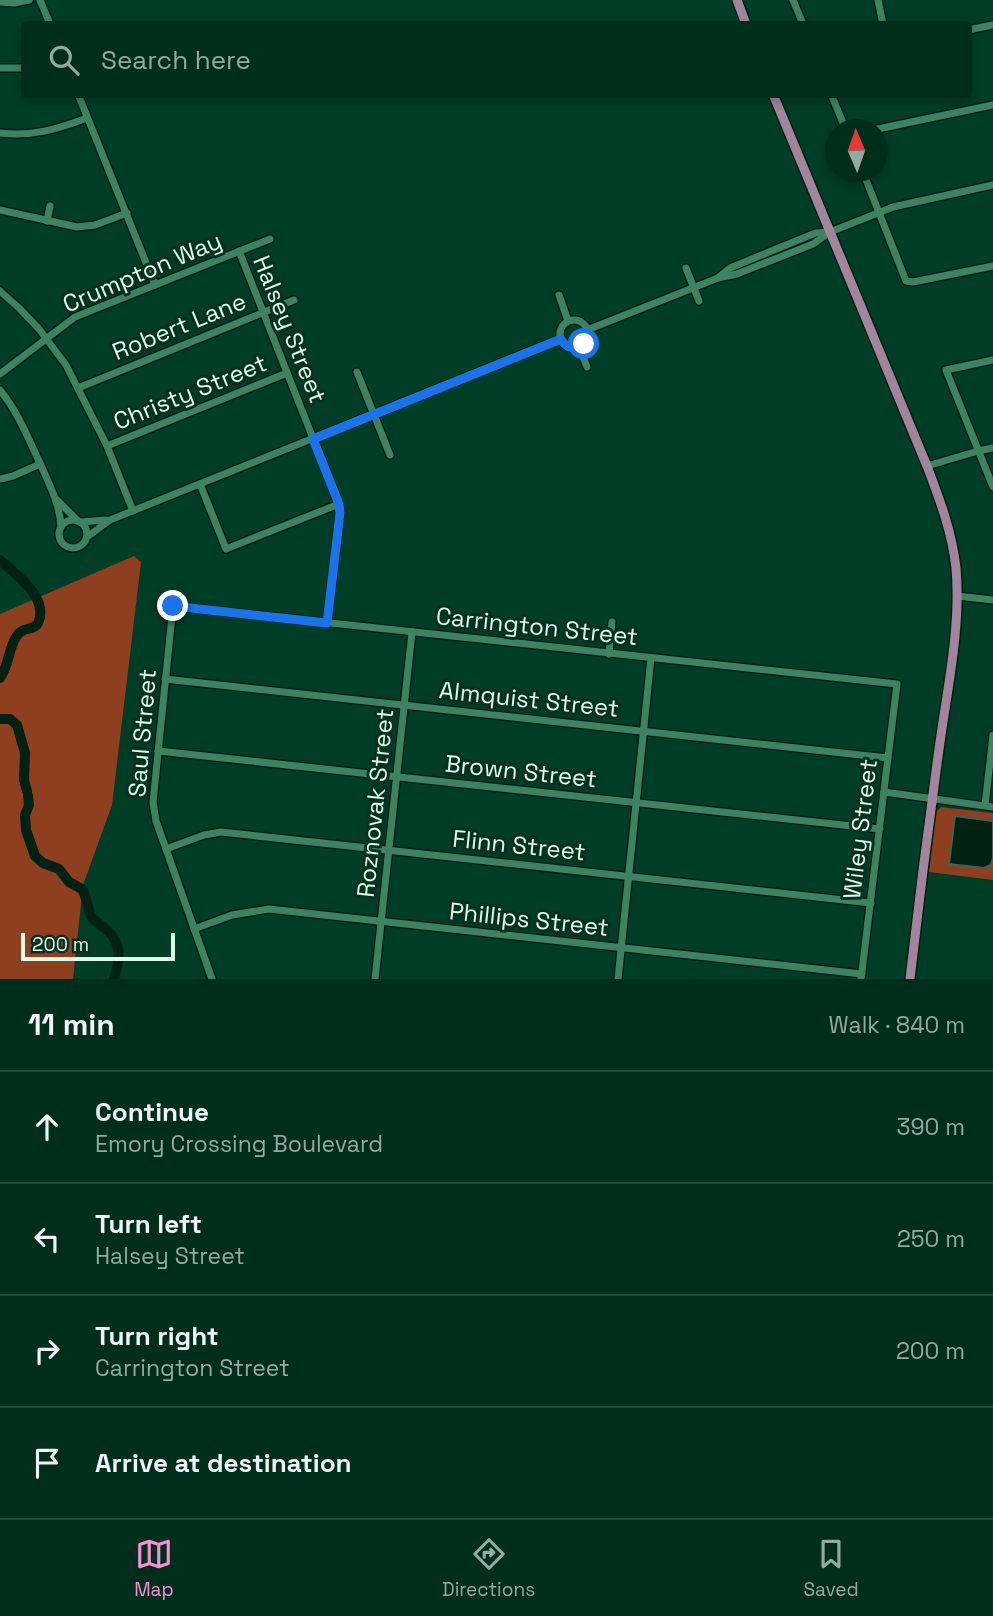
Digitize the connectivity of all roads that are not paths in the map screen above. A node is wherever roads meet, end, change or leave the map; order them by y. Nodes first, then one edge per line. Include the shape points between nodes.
1 (29, 0) edge
2 (40, 0) edge
3 (737, 0) edge
4 (793, 0) edge
5 (878, 0) edge
6 (0, 2) edge
7 (49, 21) edge
8 (745, 21) edge
9 (802, 21) edge
10 (882, 21) edge
11 (993, 25) edge
12 (972, 29) edge
13 (0, 68) edge
14 (21, 68) edge
15 (80, 98) edge
16 (775, 98) edge
17 (833, 98) edge
18 (993, 105) edge
19 (87, 118) junction
20 (841, 119) edge
21 (888, 127) edge
22 (0, 133) edge
23 (867, 182) edge
24 (993, 185) edge
25 (50, 206) dead end
26 (0, 211) edge
27 (127, 213) junction
28 (879, 213) junction
29 (47, 221) junction
30 (830, 232) junction
31 (270, 239) dead end
32 (239, 251) junction
33 (993, 266) edge
34 (686, 268) dead end
35 (155, 285) junction
36 (694, 287) junction
37 (0, 291) edge
38 (559, 295) dead end
39 (294, 300) dead end
40 (699, 301) dead end
41 (263, 313) junction
42 (568, 321) junction
43 (587, 330) junction
44 (46, 338) junction
45 (561, 339) junction
46 (579, 347) junction
47 (993, 360) edge
48 (587, 367) dead end
49 (357, 372) dead end
50 (287, 373) junction
51 (0, 374) edge
52 (78, 388) junction
53 (0, 390) edge
54 (374, 415) junction
55 (313, 439) junction
56 (107, 446) junction
57 (993, 448) edge
58 (978, 451) junction
59 (390, 456) dead end
60 (40, 464) junction
61 (927, 466) junction
62 (0, 479) edge
63 (200, 484) junction
64 (993, 487) edge
65 (56, 500) junction
66 (339, 504) junction
67 (133, 511) junction
68 (110, 520) junction
69 (79, 521) junction
70 (61, 527) junction
71 (87, 537) junction
72 (957, 596) junction
73 (993, 600) edge
74 (173, 606) joint
75 (612, 622) dead end
76 (327, 623) junction
77 (412, 632) junction
78 (609, 654) junction
79 (651, 658) junction
80 (165, 679) junction
81 (897, 684) joint
82 (405, 705) junction
83 (643, 731) junction
84 (993, 735) edge
85 (158, 751) junction
86 (888, 758) junction
87 (397, 778) junction
88 (884, 792) junction
89 (932, 799) junction
90 (636, 802) junction
91 (989, 806) edge
92 (880, 829) junction
93 (166, 849) junction
94 (389, 850) junction
95 (628, 876) junction
96 (870, 903) junction
97 (381, 922) junction
98 (194, 929) junction
99 (621, 948) junction
100 (862, 977) edge
101 (212, 979) edge
102 (375, 979) edge
103 (618, 979) edge
104 (910, 979) edge

1 - 6 street
2 - 7 street
3 - 8 main road
4 - 9 street
5 - 10 street
11 - 12 street
13 - 14 street
15 - 19 street
16 - 30 main road
17 - 20 street
18 - 21 street
19 - 22 street via 37,133
19 - 27 street
23 - 28 street
24 - 28 street
25 - 29 street
26 - 29 street
27 - 29 street via 85,227
27 - 35 street
28 - 30 street
28 - 33 street via 906,281
30 - 36 street via 813,244
30 - 61 main road
31 - 32 street, Crumpton Way
32 - 35 street, Crumpton Way
32 - 41 street, Halsey Street
34 - 36 street
35 - 44 street, Crumpton Way via 75,317
36 - 40 street
36 - 43 street
37 - 44 street
38 - 42 street
39 - 41 street, Robert Lane
41 - 50 street, Halsey Street
41 - 52 street, Robert Lane
42 - 43 street via 578,320
42 - 45 street via 560,330
43 - 46 street via 587,339
44 - 51 street, Crumpton Way
44 - 52 street
45 - 46 street via 571,348
45 - 54 street
46 - 48 street
47 - 58 street via 946,370
49 - 54 street
50 - 55 street, Halsey Street
50 - 56 street, Christy Street
52 - 56 street
53 - 60 street
54 - 55 street
54 - 59 street
55 - 63 street
55 - 66 street, Halsey Street
56 - 67 street
57 - 58 street
58 - 61 street
58 - 64 street
60 - 62 street
60 - 65 street
61 - 72 main road via 949,529
63 - 66 street via 226,549
63 - 67 street
65 - 69 street
65 - 70 street
66 - 76 street, Halsey Street
67 - 68 street
68 - 69 street
68 - 71 street
69 - 70 street via 70,520
69 - 71 street
70 - 71 street via 59,538 67,547 78,548
72 - 73 street
72 - 89 main road
74 - 76 street, Carrington Street
74 - 80 street, Saul Street
75 - 78 street
76 - 77 street, Carrington Street
77 - 78 street, Carrington Street
77 - 82 street, Roznovak Street
78 - 79 street, Carrington Street
79 - 81 street, Carrington Street
79 - 83 street
80 - 82 street, Almquist Street
80 - 85 street, Saul Street
81 - 86 street, Wiley Street
82 - 83 street, Almquist Street
82 - 87 street, Roznovak Street
83 - 86 street, Almquist Street
83 - 90 street
84 - 91 street
85 - 87 street, Brown Street
85 - 93 street, Saul Street via 153,803
86 - 88 street, Wiley Street
87 - 90 street, Brown Street
87 - 94 street, Roznovak Street
88 - 89 street
88 - 92 street, Wiley Street
89 - 91 street
89 - 104 main road
90 - 92 street, Brown Street
90 - 95 street
92 - 96 street, Wiley Street
93 - 94 street, Flinn Street via 221,832
93 - 98 street, Saul Street
94 - 95 street, Flinn Street
94 - 97 street, Roznovak Street
95 - 96 street, Flinn Street
95 - 99 street
96 - 100 street, Wiley Street
97 - 98 street, Phillips Street via 268,909 232,915
97 - 99 street, Phillips Street
97 - 102 street, Roznovak Street
98 - 101 street, Saul Street
99 - 100 street, Phillips Street
99 - 103 street

